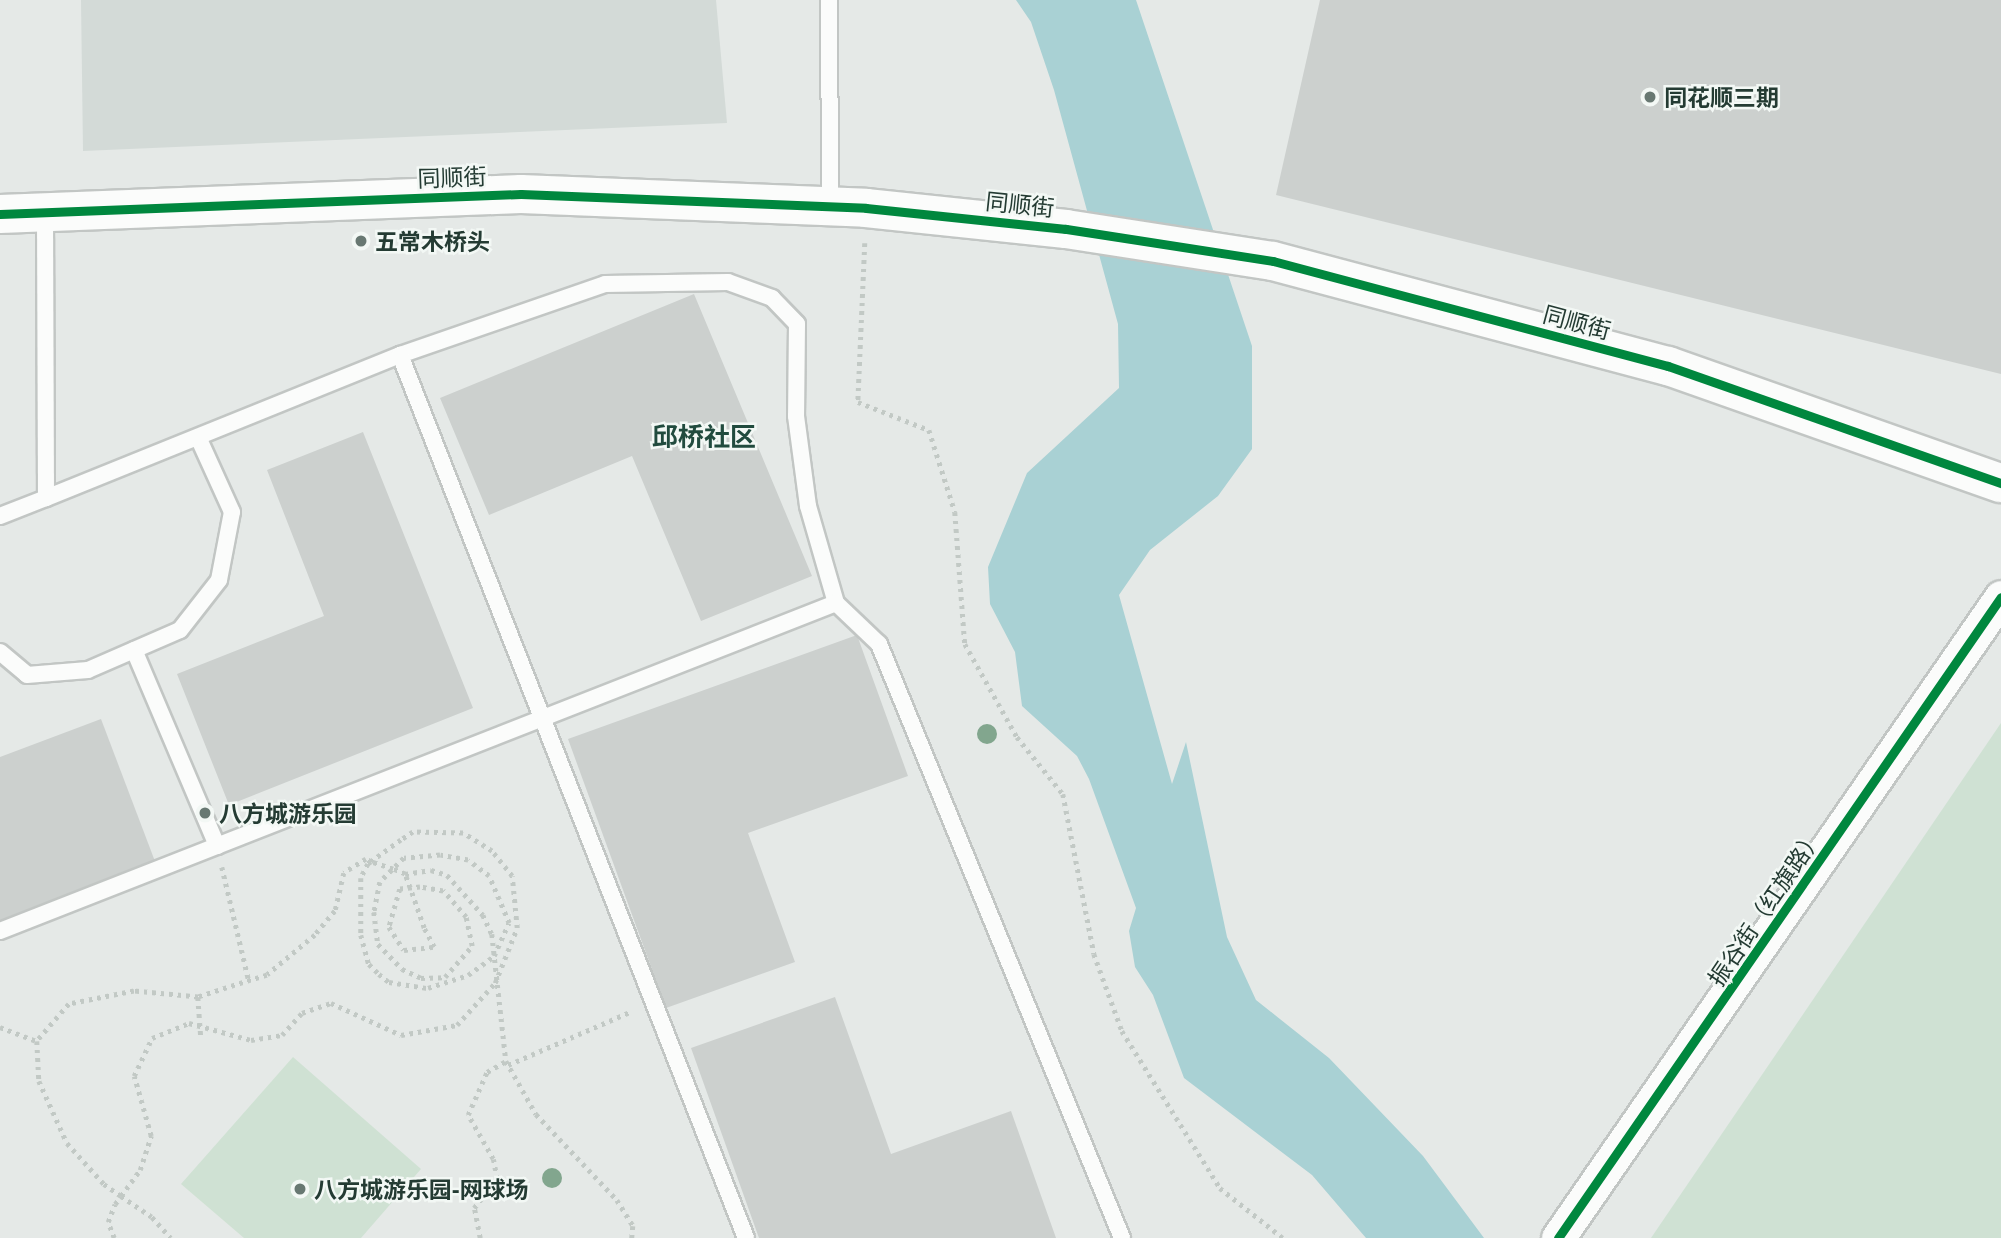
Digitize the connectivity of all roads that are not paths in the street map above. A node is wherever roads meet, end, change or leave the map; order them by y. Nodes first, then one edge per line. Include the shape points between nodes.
1 (829, 0) edge
2 (848, 207) junction
3 (45, 212) junction
4 (0, 214) edge
5 (400, 355) junction
6 (198, 437) junction
7 (2001, 483) edge
8 (46, 498) junction
9 (0, 516) edge
10 (2001, 597) edge
11 (836, 603) junction
12 (134, 650) junction
13 (0, 652) edge
14 (542, 718) junction
15 (217, 846) junction
16 (0, 931) edge
17 (746, 1238) edge
18 (1122, 1238) edge
19 (1558, 1238) edge

1 - 2 lane
2 - 3 street, 同顺街 via 521,194
2 - 7 street, 同顺街 via 1066,229 1273,261 1668,366
3 - 4 street, 同顺街
3 - 8 lane
5 - 6 lane
5 - 11 lane via 605,284 728,282 772,298 797,324 796,416 808,506
5 - 14 lane
6 - 8 lane
6 - 12 lane via 232,512 219,580 180,631
8 - 9 lane
10 - 19 street, 振谷街（红旗路）
11 - 14 lane
11 - 18 lane via 879,644
12 - 13 lane via 88,670 27,675
12 - 15 lane
14 - 15 lane
14 - 17 lane
15 - 16 lane

